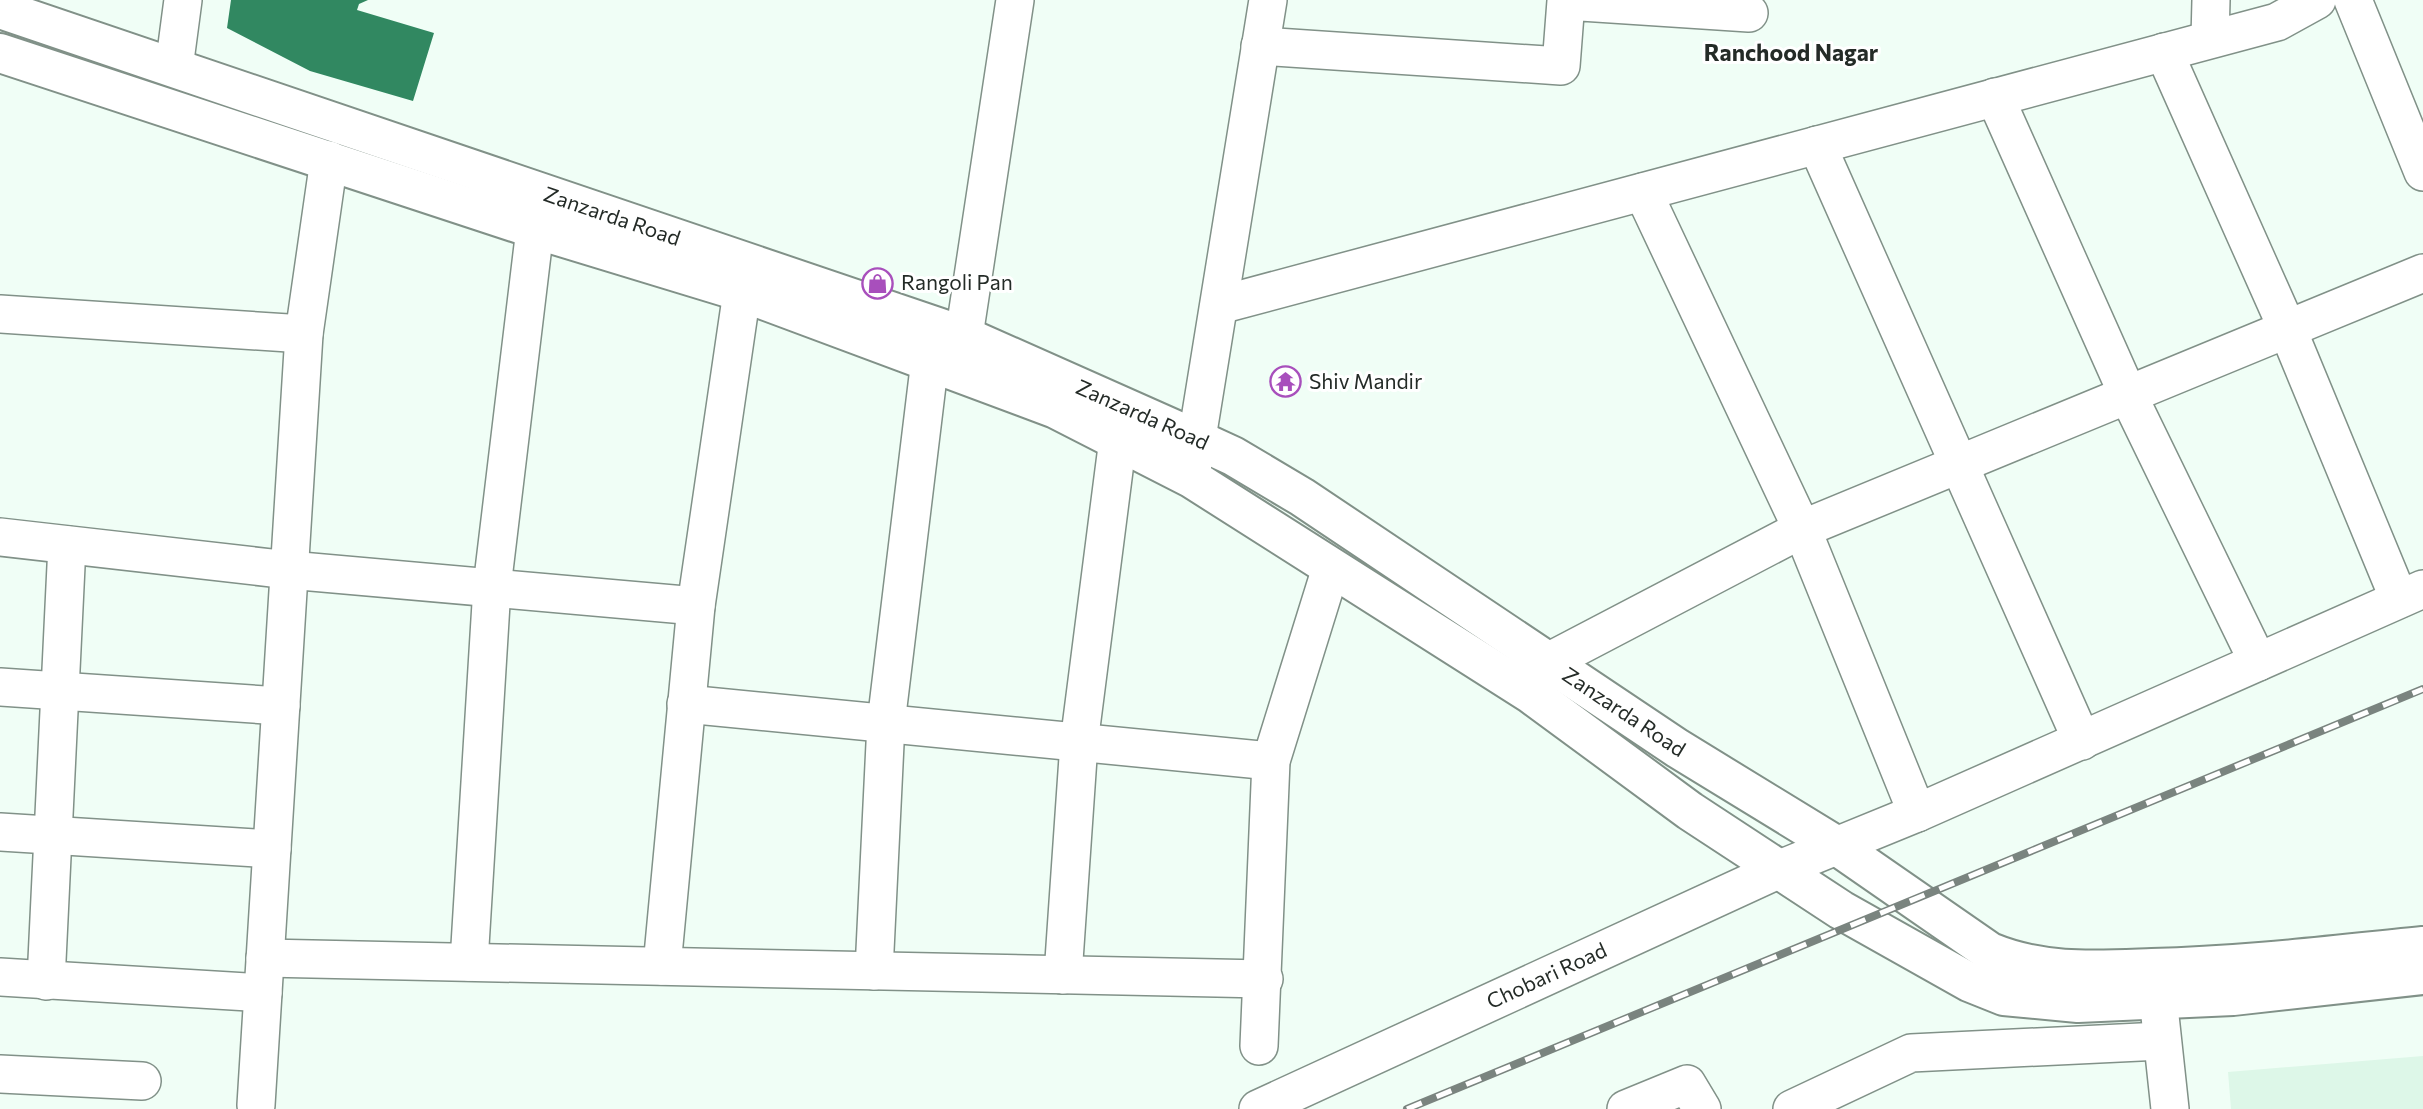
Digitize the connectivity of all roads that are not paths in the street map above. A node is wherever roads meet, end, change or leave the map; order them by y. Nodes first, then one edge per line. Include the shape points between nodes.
1 (183, 0) edge
2 (1015, 0) edge
3 (1268, 0) edge
4 (2211, 0) edge
5 (2317, 0) edge
6 (2353, 0) edge
7 (0, 9) edge
8 (1749, 13) dead end
9 (2210, 39) junction
10 (1260, 46) junction
11 (2164, 52) junction
12 (0, 53) edge
13 (174, 68) junction
14 (1995, 97) junction
15 (1817, 145) junction
16 (329, 160) junction
17 (2423, 172) edge
18 (1643, 192) junction
19 (535, 229) junction
20 (2423, 273) edge
21 (742, 292) junction
22 (1220, 305) junction
23 (0, 314) edge
24 (2287, 328) junction
25 (304, 334) junction
26 (964, 336) junction
27 (930, 360) junction
28 (2128, 395) junction
29 (1118, 439) junction
30 (1196, 439) junction
31 (1958, 465) junction
32 (1191, 478) junction
33 (1802, 529) junction
34 (0, 537) edge
35 (67, 545) junction
36 (1331, 568) junction
37 (289, 570) junction
38 (492, 587) junction
39 (2411, 594) edge
40 (696, 606) junction
41 (1548, 662) junction
42 (2258, 662) junction
43 (0, 687) edge
44 (60, 691) junction
45 (686, 704) junction
46 (281, 706) junction
47 (886, 723) junction
48 (2082, 741) junction
49 (1080, 743) junction
50 (1271, 761) junction
51 (1917, 813) junction
52 (0, 832) edge
53 (52, 836) junction
54 (1837, 846) junction
55 (272, 849) junction
56 (1780, 869) junction
57 (2423, 946) edge
58 (469, 962) junction
59 (662, 966) junction
60 (874, 971) junction
61 (264, 975) junction
62 (1063, 975) junction
63 (2423, 975) edge
64 (0, 977) edge
65 (1264, 979) junction
66 (46, 981) junction
67 (2159, 1001) junction
68 (2161, 1041) junction
69 (1259, 1046) dead end
70 (0, 1074) edge
71 (142, 1081) dead end
72 (256, 1105) dead end
73 (1258, 1109) edge
74 (1626, 1109) edge
75 (1702, 1109) edge
76 (1792, 1109) edge
77 (2170, 1109) edge

1 - 13 street
2 - 26 street
3 - 10 street
4 - 9 street
5 - 9 street via 2277,22
6 - 17 street
7 - 13 main road, Zanzarda Road
8 - 10 street via 1566,1 1562,66
9 - 11 street
10 - 22 street
11 - 14 street
11 - 24 street
12 - 16 main road
13 - 26 main road, Zanzarda Road
14 - 15 street
14 - 28 street
15 - 18 street
15 - 31 street
16 - 19 main road
16 - 25 street
18 - 22 street
18 - 33 street
19 - 21 main road
19 - 38 street
20 - 24 street
21 - 27 main road
21 - 40 street
22 - 30 street
23 - 25 street
24 - 28 street
24 - 39 street
25 - 37 street
26 - 30 main road, Zanzarda Road
27 - 29 main road via 1056,409
27 - 47 street
28 - 31 street
28 - 42 street
29 - 32 main road
29 - 49 street
30 - 32 street
30 - 41 main road, Zanzarda Road via 1302,498
31 - 33 street
31 - 48 street
32 - 36 main road
33 - 41 street
33 - 51 street
34 - 35 street
35 - 37 street
35 - 44 street
36 - 50 street
36 - 56 main road via 1531,694 1690,811
37 - 38 street
37 - 46 street
38 - 40 street
38 - 58 street
39 - 42 street, Chobari Road
40 - 45 street
41 - 54 main road, Zanzarda Road
42 - 48 street, Chobari Road
43 - 44 street
44 - 46 street
44 - 53 street
45 - 47 street
45 - 59 street
46 - 55 street
47 - 49 street
47 - 60 street
48 - 51 street, Chobari Road
49 - 50 street
49 - 62 street
50 - 65 street
51 - 54 street, Chobari Road
52 - 53 street
53 - 55 street
53 - 66 street
54 - 56 street, Chobari Road
54 - 57 main road, Zanzarda Road via 1990,951 2012,961 2066,971 2195,967
55 - 61 street
56 - 67 main road via 1841,911 1945,971 2004,996 2078,1003
56 - 73 street, Chobari Road
58 - 59 street
58 - 61 street
59 - 60 street
60 - 62 street
61 - 66 street
61 - 72 street
62 - 65 street
63 - 67 main road
64 - 66 street
65 - 69 street
67 - 68 street
68 - 76 street via 1911,1053
68 - 77 street
70 - 71 street
74 - 75 street via 1687,1084

